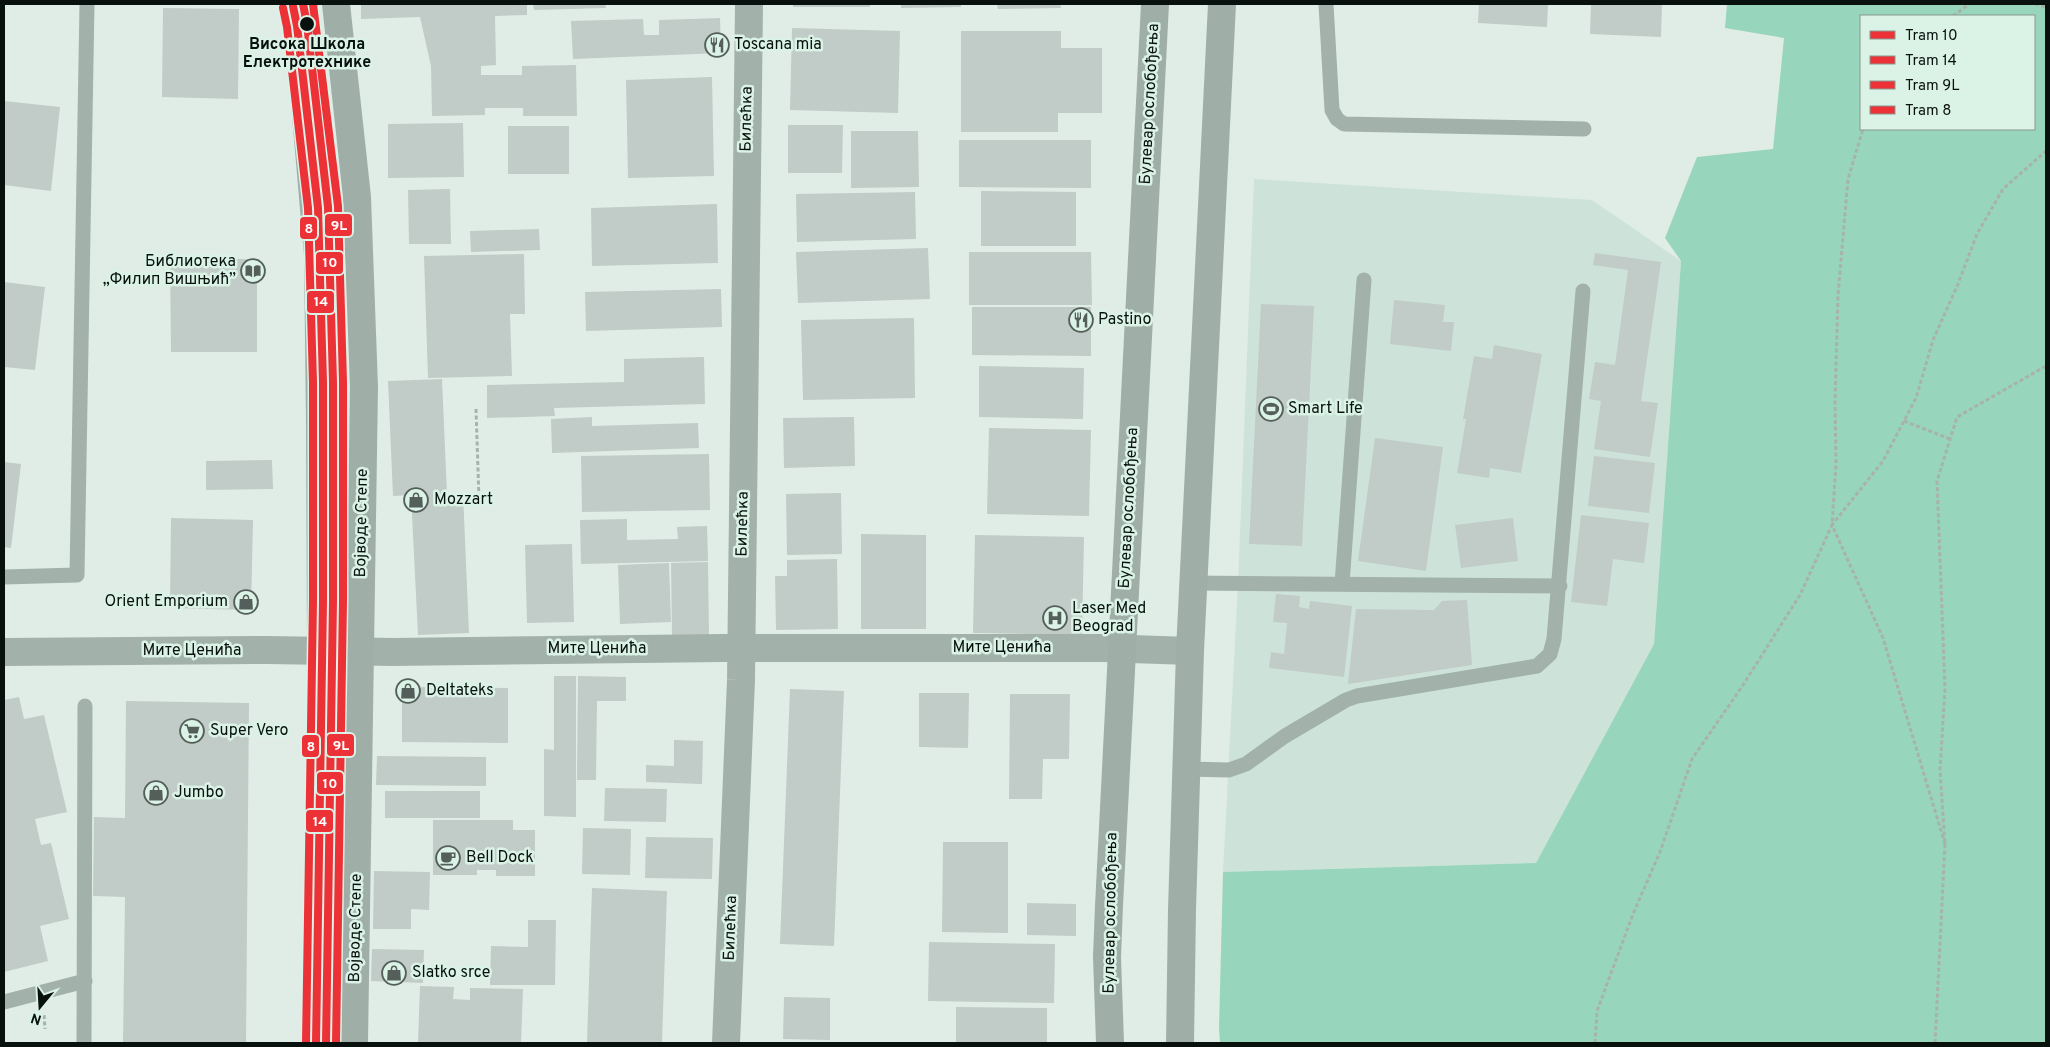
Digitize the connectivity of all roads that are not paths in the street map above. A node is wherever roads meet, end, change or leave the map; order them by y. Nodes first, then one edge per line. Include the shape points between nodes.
1 (87, 4) edge
2 (294, 4) edge
3 (336, 4) edge
4 (749, 4) edge
5 (1155, 4) edge
6 (1222, 4) edge
7 (1326, 4) edge
8 (1584, 129) dead end
9 (1364, 280) dead end
10 (1583, 291) dead end
11 (4, 577) edge
12 (1193, 583) junction
13 (1342, 584) junction
14 (1560, 586) junction
15 (742, 648) junction
16 (1122, 649) junction
17 (320, 651) junction
18 (1190, 651) junction
19 (4, 652) edge
20 (360, 652) junction
21 (85, 706) dead end
22 (1186, 769) junction
23 (85, 980) junction
24 (4, 1002) edge
25 (84, 1043) edge
26 (317, 1043) edge
27 (354, 1043) edge
28 (726, 1043) edge
29 (1110, 1043) edge
30 (1180, 1043) edge

1 - 11 lane via 78,575
2 - 17 main road via 318,255
3 - 20 main road, Војводе Степе via 358,216 364,387
4 - 15 street, Билећка
5 - 16 main road, Булевар ослобођења
6 - 12 main road
7 - 8 lane via 1332,110 1344,124
9 - 13 lane
10 - 14 lane
12 - 13 lane
12 - 18 main road
13 - 14 lane
14 - 22 lane via 1550,654 1537,666 1357,696 1292,732 1246,764 1229,770
15 - 16 street, Мите Ценића
15 - 20 street, Мите Ценића
15 - 28 street, Билећка
16 - 18 street, Мите Ценића
16 - 29 main road, Булевар ослобођења via 1108,931
17 - 19 street, Мите Ценића
17 - 20 street, Мите Ценића
17 - 26 main road via 322,862
18 - 22 main road
20 - 27 main road, Војводе Степе
21 - 23 lane
22 - 30 main road
23 - 24 lane
23 - 25 lane

